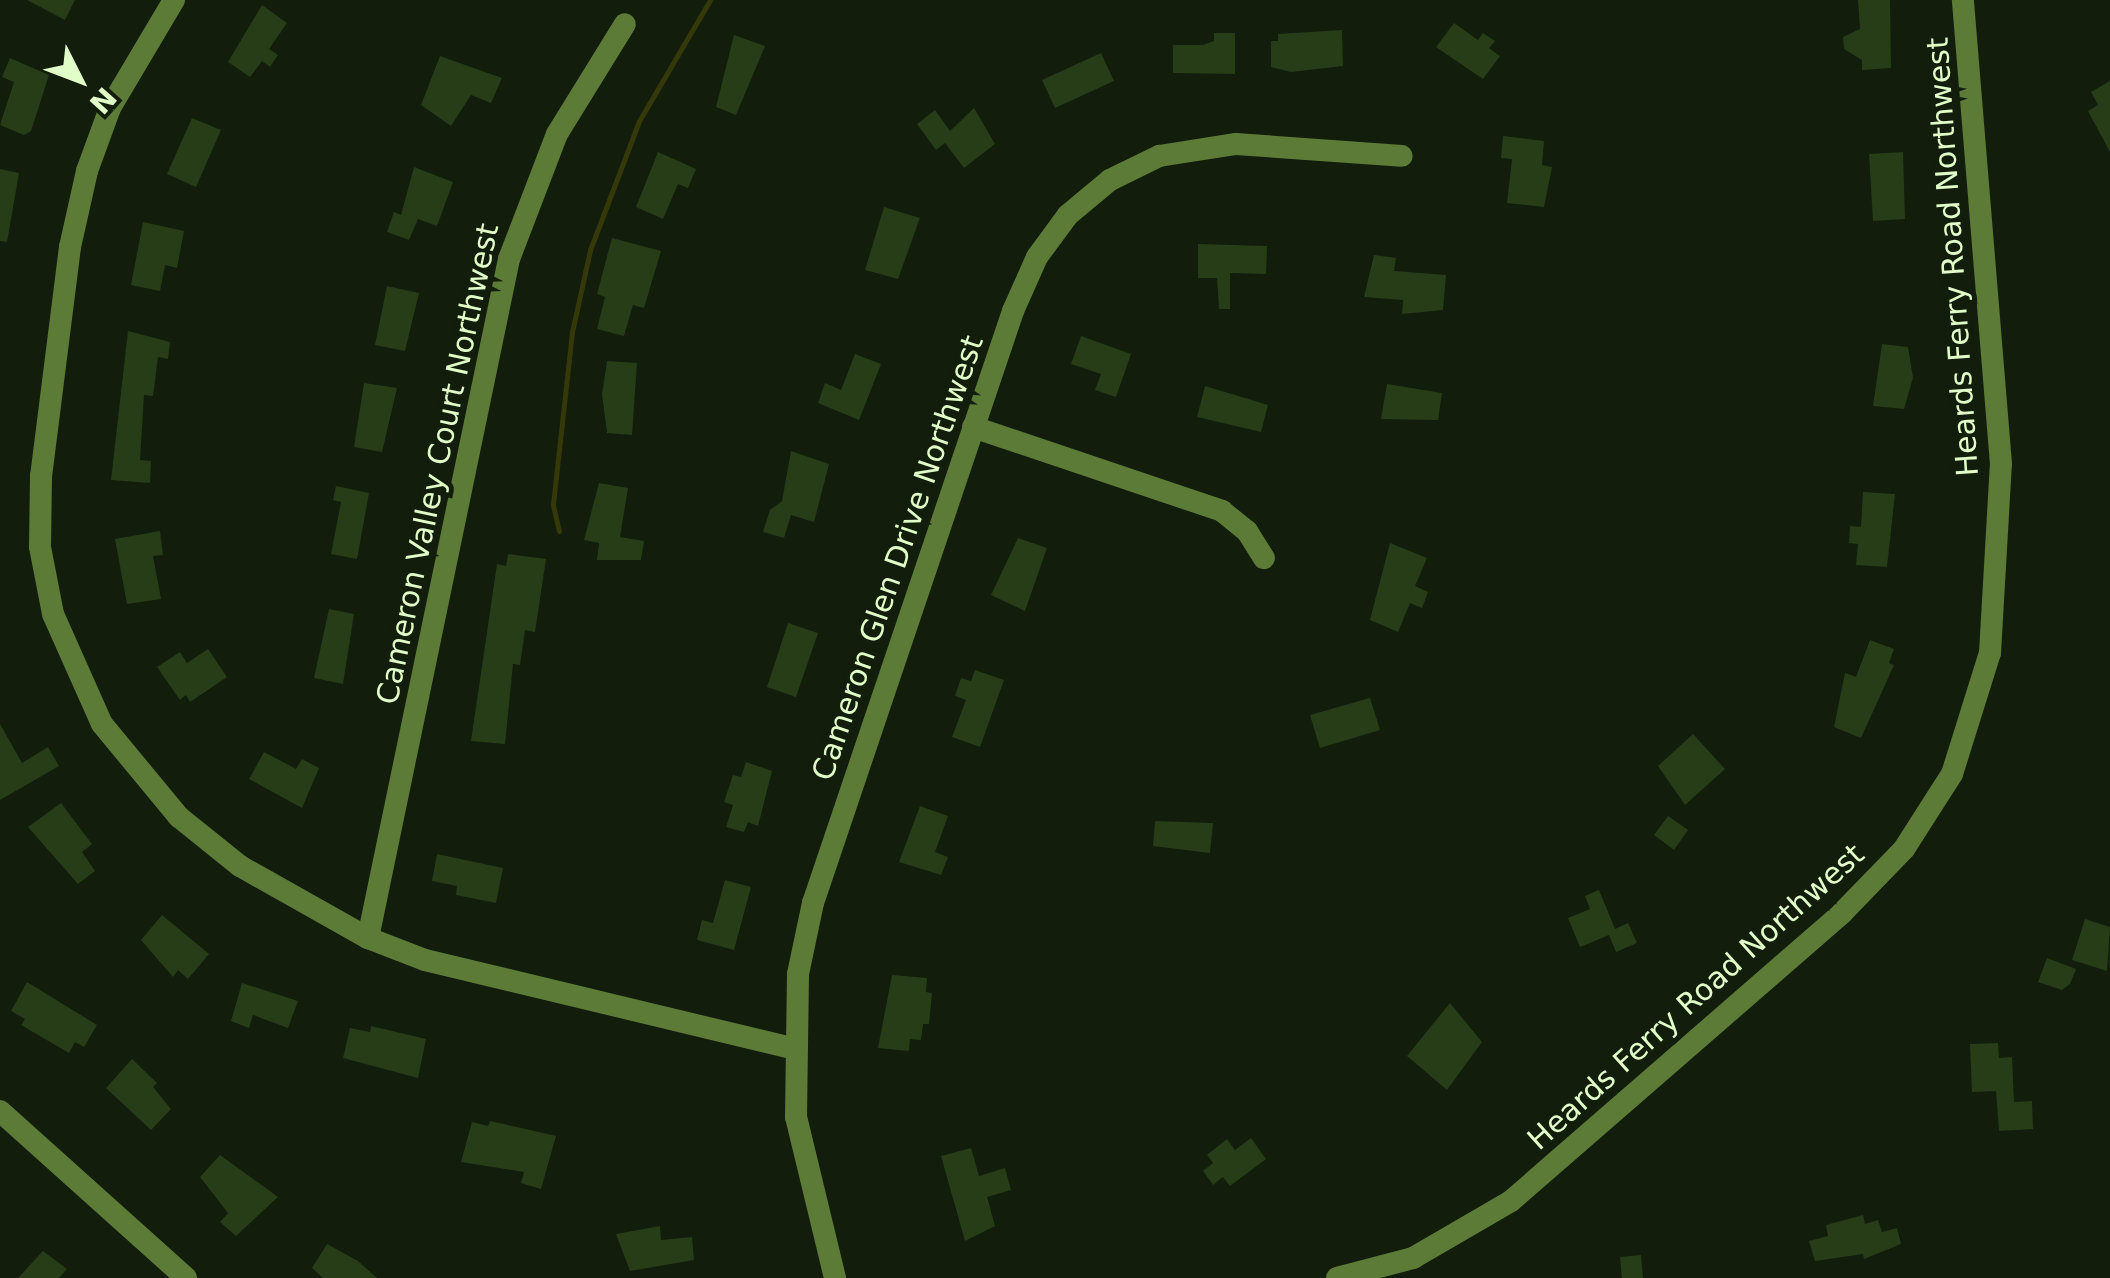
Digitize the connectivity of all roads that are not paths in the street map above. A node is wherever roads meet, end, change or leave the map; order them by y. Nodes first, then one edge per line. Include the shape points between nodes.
1 (174, 0) edge
2 (1963, 0) edge
3 (625, 24) dead end
4 (1402, 156) dead end
5 (974, 428) junction
6 (1264, 558) dead end
7 (368, 938) junction
8 (792, 1048) junction
9 (0, 1111) edge
10 (186, 1278) edge
11 (835, 1278) edge
12 (1341, 1278) edge

1 - 7 street via 110,108 70,246 41,476 40,547 53,614 102,724 179,818 240,866
2 - 12 street, Heards Ferry Road Northwest via 2001,464 1990,653 1952,774 1904,849 1854,902 1511,1201 1428,1251
3 - 7 street, Cameron Valley Court Northwest via 557,134 509,259
4 - 5 street, Cameron Glen Drive Northwest via 1212,145 1159,156 1110,180 1068,214 1037,258
5 - 6 street via 1222,512 1247,531
5 - 8 street, Cameron Glen Drive Northwest via 813,903
7 - 8 street via 426,960
8 - 11 street, Cameron Glen Drive Northwest via 800,1149
9 - 10 street

